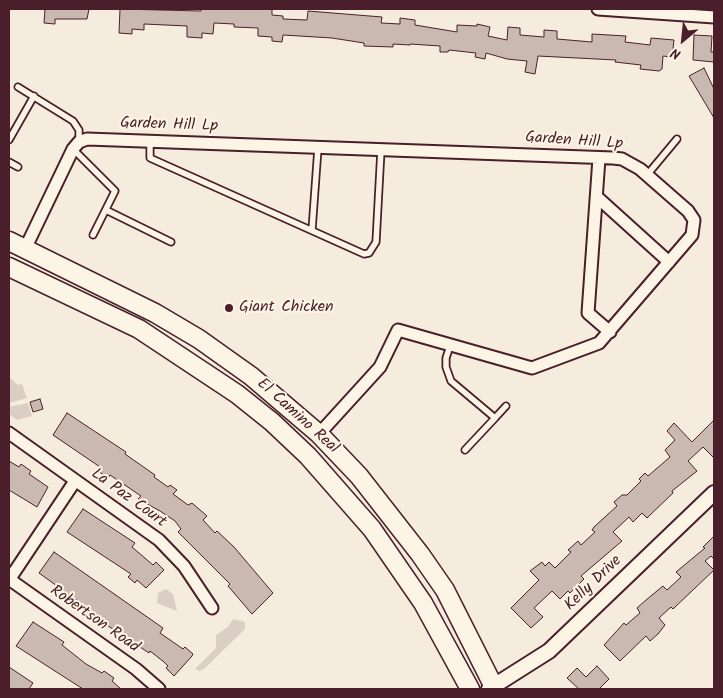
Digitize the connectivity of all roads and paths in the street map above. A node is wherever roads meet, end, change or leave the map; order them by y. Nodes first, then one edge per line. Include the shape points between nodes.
1 (598, 9) edge
2 (714, 17) edge
3 (18, 87) dead end
4 (34, 96) junction
5 (676, 139) dead end
6 (9, 140) edge
7 (150, 141) junction
8 (76, 145) junction
9 (318, 147) junction
10 (381, 150) junction
11 (599, 158) junction
12 (9, 162) edge
13 (18, 167) dead end
14 (647, 175) junction
15 (597, 197) junction
16 (106, 210) junction
17 (312, 230) junction
18 (93, 235) dead end
19 (9, 241) edge
20 (171, 242) dead end
21 (26, 249) junction
22 (669, 262) junction
23 (9, 267) edge
24 (610, 332) junction
25 (450, 346) junction
26 (506, 406) dead end
27 (495, 418) junction
28 (9, 433) edge
29 (319, 434) junction
30 (466, 450) dead end
31 (75, 481) junction
32 (714, 493) edge
33 (9, 579) edge
34 (212, 608) dead end
35 (159, 689) edge
36 (470, 689) edge
37 (493, 689) edge

1 - 2 street
3 - 4 lane
4 - 6 lane
4 - 8 lane via 73,121 79,130
5 - 14 lane
7 - 8 street, Garden Hill Lp via 87,139
7 - 9 street, Garden Hill Lp
7 - 17 lane via 150,158
8 - 16 lane via 115,190
8 - 21 street
9 - 10 street, Garden Hill Lp
9 - 17 lane
10 - 11 street, Garden Hill Lp
10 - 17 lane via 376,242 370,253 364,254
11 - 14 street, Garden Hill Lp via 622,159
11 - 15 street
12 - 13 lane
14 - 22 street, Garden Hill Lp via 694,220 692,235
15 - 22 street
15 - 24 street via 588,313
16 - 18 lane
16 - 20 lane
19 - 21 main road, El Camino Real
21 - 29 main road, El Camino Real via 155,313 199,340 251,376
22 - 24 street, Garden Hill Lp
23 - 36 main road, El Camino Real via 139,329 237,394 272,422 308,456 372,529 423,603
24 - 25 street, Garden Hill Lp via 599,343 532,368
25 - 27 lane via 446,367 451,380
25 - 29 street, Garden Hill Lp via 398,330 380,367
26 - 27 lane
27 - 30 lane
28 - 31 street, La Paz Court
29 - 37 main road, El Camino Real via 359,476 445,590
31 - 33 street
31 - 34 street, La Paz Court via 159,540 184,566
32 - 37 street, Kelly Drive via 549,651
33 - 35 street, Robertson Road via 136,669

